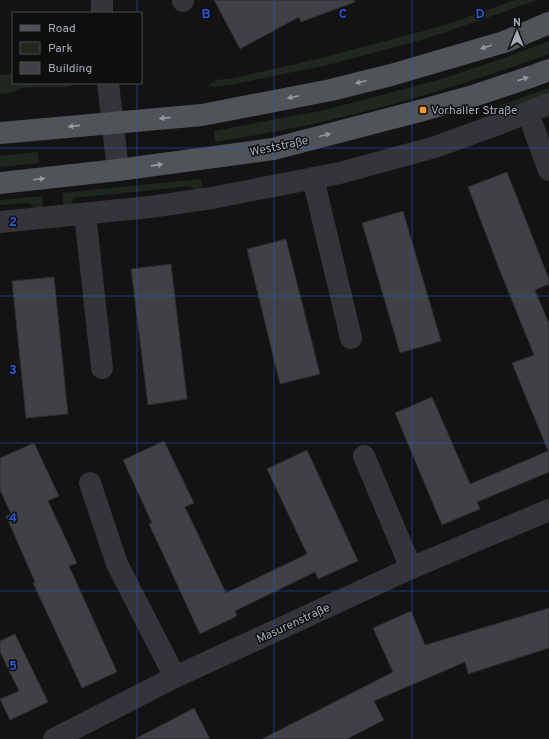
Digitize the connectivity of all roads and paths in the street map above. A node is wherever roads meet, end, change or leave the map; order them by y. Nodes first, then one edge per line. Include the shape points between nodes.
1 (102, 0) edge
2 (102, 12) edge
3 (549, 23) edge
4 (549, 70) edge
5 (108, 84) edge
6 (549, 104) edge
7 (528, 112) junction
8 (113, 122) junction
9 (0, 133) edge
10 (118, 170) junction
11 (549, 170) edge
12 (313, 178) junction
13 (0, 183) edge
14 (85, 214) junction
15 (0, 222) edge
16 (351, 338) dead end
17 (102, 368) dead end
18 (364, 456) dead end
19 (90, 482) dead end
20 (549, 510) edge
21 (411, 568) junction
22 (175, 678) junction
23 (54, 739) edge

1 - 2 street
3 -> 8 main road via 504,42 331,90 202,115
10 -> 4 main road, Weststraße via 274,149 466,98
5 - 8 street
6 - 7 street
7 - 11 street
7 - 12 street via 435,147
8 -> 9 main road
8 - 10 street
13 -> 10 main road, Weststraße
12 - 14 street via 212,198
12 - 16 street
14 - 15 street
14 - 17 street
18 - 21 street
19 - 22 street via 117,564
20 - 21 street, Masurenstraße
21 - 22 street, Masurenstraße
22 - 23 street, Masurenstraße

